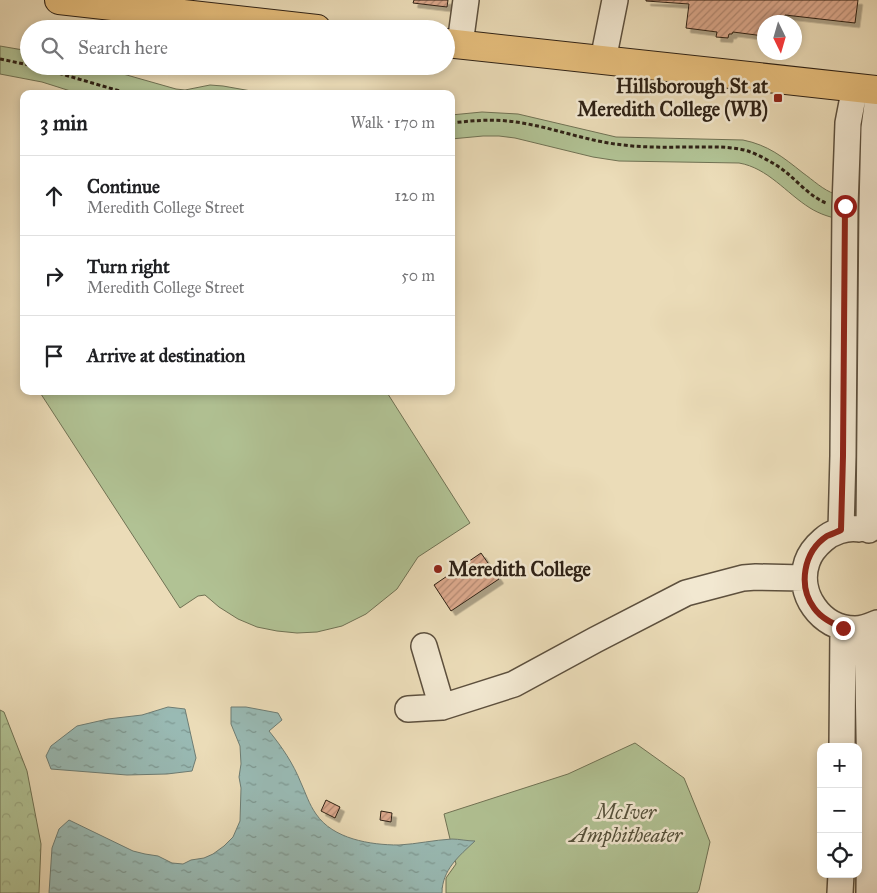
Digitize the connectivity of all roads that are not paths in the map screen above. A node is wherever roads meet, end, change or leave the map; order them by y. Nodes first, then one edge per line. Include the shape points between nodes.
1 (60, 0) edge
2 (466, 0) edge
3 (615, 0) edge
4 (237, 20) edge
5 (455, 37) edge
6 (455, 44) edge
7 (603, 60) junction
8 (866, 89) edge
9 (877, 105) edge
10 (843, 456) junction
11 (871, 456) junction
12 (841, 530) junction
13 (873, 532) edge
14 (804, 578) junction
15 (862, 626) edge
16 (424, 646) dead end
17 (442, 707) junction
18 (408, 709) dead end
19 (843, 743) edge
20 (864, 783) edge
21 (841, 878) edge
22 (840, 893) edge
23 (869, 893) edge

1 - 4 main road
2 - 5 street
3 - 7 street
6 - 7 main road
7 - 8 main road
8 - 10 street via 848,122
9 - 11 street via 872,207
10 - 11 street
10 - 12 street
11 - 13 street
12 - 13 street via 856,528
12 - 14 street via 815,548 807,562
14 - 15 street via 807,594 815,609 827,621
14 - 17 street via 756,576 686,593 514,684
15 - 19 street
15 - 20 street
16 - 17 street
17 - 18 street
20 - 23 street
21 - 22 street

